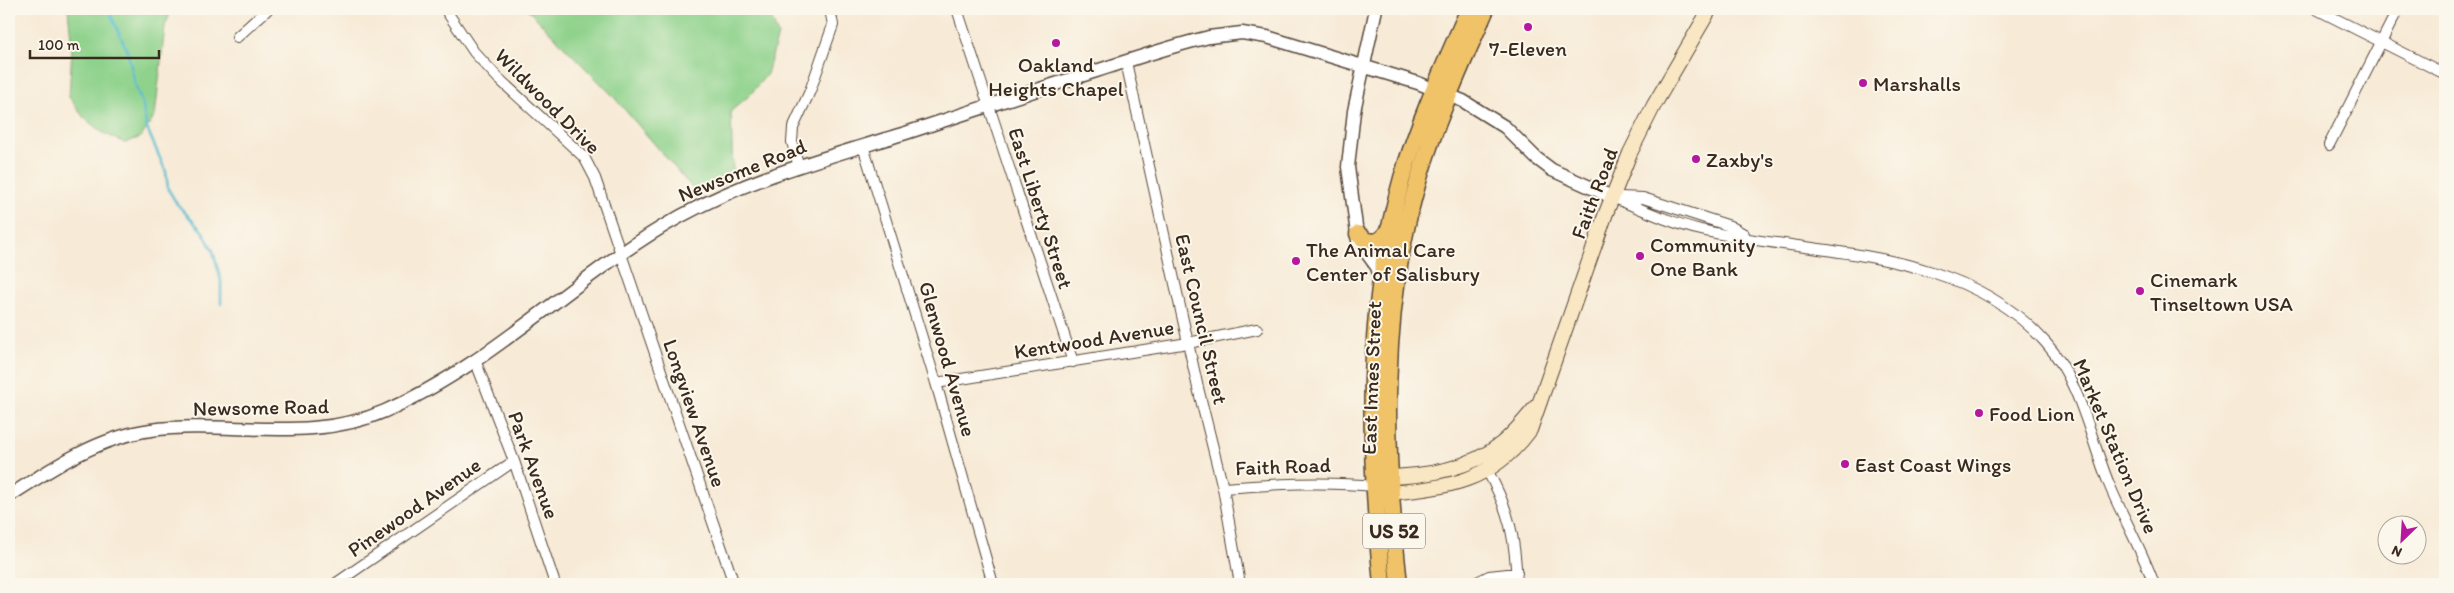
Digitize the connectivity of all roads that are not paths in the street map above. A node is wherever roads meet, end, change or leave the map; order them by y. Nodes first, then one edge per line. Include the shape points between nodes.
1 (268, 9) edge
2 (445, 9) edge
3 (830, 9) edge
4 (957, 9) edge
5 (1376, 9) edge
6 (1469, 9) edge
7 (1486, 9) edge
8 (1710, 9) edge
9 (2316, 9) edge
10 (2398, 9) edge
11 (237, 37) dead end
12 (2381, 42) junction
13 (1126, 62) junction
14 (1362, 66) junction
15 (2445, 74) edge
16 (1442, 92) junction
17 (988, 106) junction
18 (2329, 145) dead end
19 (863, 146) junction
20 (799, 167) junction
21 (1612, 197) junction
22 (1390, 224) junction
23 (1358, 234) junction
24 (622, 255) junction
25 (1380, 280) junction
26 (1257, 328) dead end
27 (1188, 343) junction
28 (475, 360) junction
29 (1073, 362) junction
30 (936, 383) junction
31 (1540, 402) junction
32 (514, 461) junction
33 (1488, 470) junction
34 (1390, 485) junction
35 (1375, 486) junction
36 (1223, 488) junction
37 (9, 496) edge
38 (1517, 573) junction
39 (553, 583) edge
40 (335, 584) edge
41 (734, 584) edge
42 (993, 584) edge
43 (1240, 584) edge
44 (1382, 584) edge
45 (1399, 584) edge
46 (1473, 584) edge
47 (1517, 584) edge
48 (2154, 584) edge

1 - 11 street
2 - 24 street, Wildwood Drive via 474,52 498,78 584,157 595,178
3 - 20 street via 832,25 810,91 793,128 792,142
4 - 17 street, East Liberty Street
5 - 14 street
6 - 16 main road, East Innes Street / US 52
7 - 16 main road, East Innes Street / US 52
8 - 21 main road, Faith Road via 1647,118
9 - 12 street
10 - 12 street
12 - 15 street
12 - 18 street
13 - 14 street, Newsome Road via 1209,37 1242,33
13 - 17 street, Newsome Road
13 - 27 street, East Council Street
14 - 16 street, Newsome Road
14 - 23 street via 1348,162 1350,196
16 - 21 street, Market Station Drive via 1482,111 1505,127 1552,170
16 - 22 main road, East Innes Street / US 52 via 1407,164
16 - 34 main road, East Innes Street / US 52 via 1398,269 1387,378
17 - 19 street, Newsome Road
17 - 29 street, East Liberty Street
19 - 20 street, Newsome Road
19 - 30 street, Glenwood Avenue
20 - 24 street, Newsome Road via 703,204 657,230
21 - 31 main road, Faith Road
21 - 48 street, Market Station Drive via 1643,198 1730,226 1752,238 1916,267 1945,275 2001,302 2047,344 2067,375
22 - 23 main road via 1385,237 1376,242 1366,241
22 - 25 main road, East Innes Street / US 52
23 - 25 street via 1358,244 1377,267
24 - 28 street, Newsome Road
24 - 41 street, Longview Avenue
25 - 35 main road, East Innes Street / US 52 via 1371,380
26 - 27 street, Kentwood Avenue
27 - 29 street, Kentwood Avenue
27 - 36 street, East Council Street
28 - 32 street, Park Avenue
28 - 37 street, Newsome Road via 414,397 386,411 352,422 313,428 173,429 121,436 92,447
29 - 30 street, Kentwood Avenue
30 - 42 street, Glenwood Avenue
31 - 33 main road, Faith Road via 1528,434
31 - 34 main road, Faith Road via 1508,438 1481,458
32 - 39 street, Park Avenue
32 - 40 street, Pinewood Avenue
33 - 34 main road, Faith Road via 1450,486
33 - 38 street via 1510,521
34 - 35 main road, Faith Road via 1381,477
34 - 45 main road, East Innes Street / US 52
35 - 36 street, Faith Road via 1280,484
35 - 44 main road, East Innes Street / US 52
36 - 43 street, East Council Street
38 - 46 street via 1489,576
38 - 47 street

